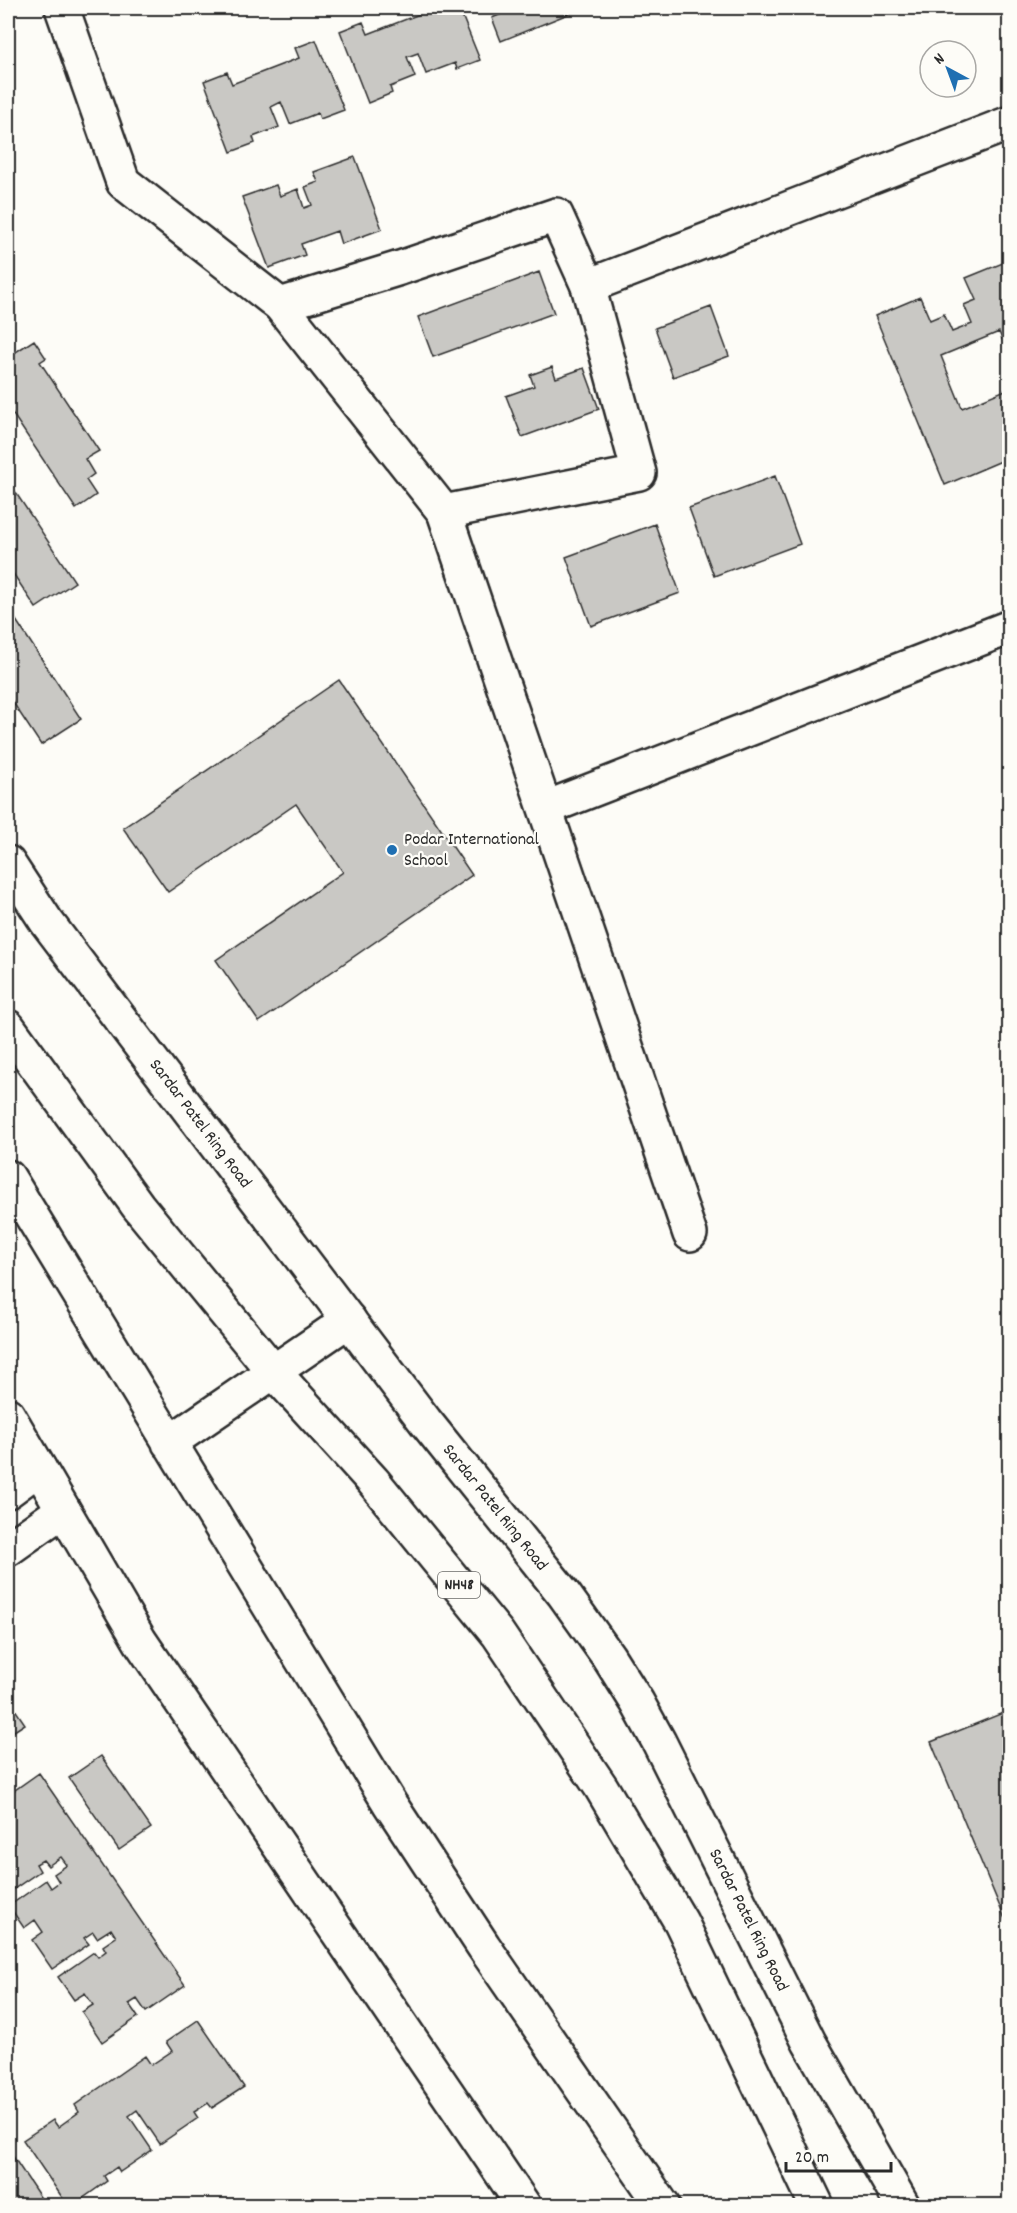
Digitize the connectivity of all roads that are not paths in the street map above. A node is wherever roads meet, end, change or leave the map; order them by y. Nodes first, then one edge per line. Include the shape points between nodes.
1 (62, 8) edge
2 (1010, 123) edge
3 (588, 286) junction
4 (280, 305) junction
5 (444, 512) junction
6 (1010, 627) edge
7 (546, 808) junction
8 (8, 863) edge
9 (8, 1027) edge
10 (8, 1177) edge
11 (690, 1234) dead end
12 (349, 1320) junction
13 (273, 1371) junction
14 (8, 1415) edge
15 (169, 1443) junction
16 (39, 1468) junction
17 (8, 1491) edge
18 (63, 1510) junction
19 (8, 1549) edge
20 (524, 2205) edge
21 (663, 2205) edge
22 (817, 2205) edge
23 (903, 2205) edge

1 - 4 main road via 123,182
2 - 3 main road
3 - 4 main road via 556,215
3 - 5 main road via 639,473
4 - 5 main road
5 - 7 main road
6 - 7 main road
7 - 11 main road
8 - 12 main road, Sardar Patel Ring Road via 46,921
9 - 13 main road, NH48 via 138,1206
10 - 15 main road
12 - 13 main road
12 - 23 main road, Sardar Patel Ring Road via 563,1593 614,1665 658,1742 810,2042
13 - 15 main road
13 - 22 main road, NH48 via 373,1481 498,1634 601,1787 681,1922
14 - 16 main road
15 - 21 main road via 390,1804
16 - 17 main road
16 - 18 main road
18 - 19 main road
18 - 20 main road via 140,1641

